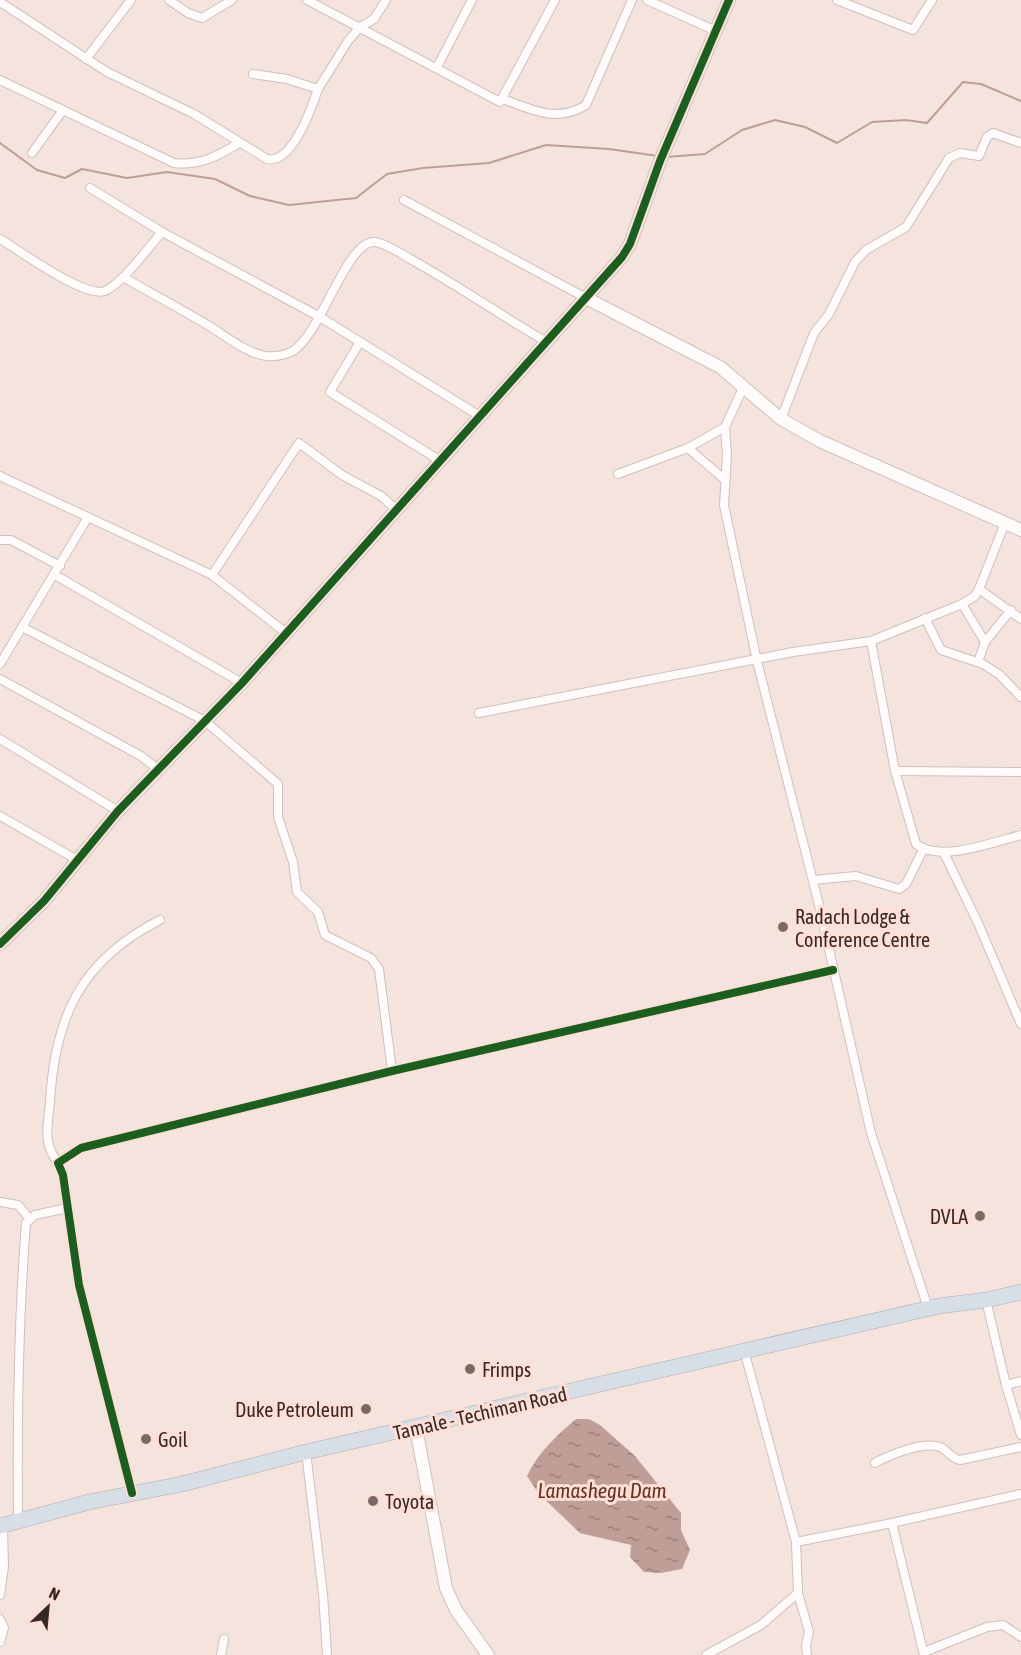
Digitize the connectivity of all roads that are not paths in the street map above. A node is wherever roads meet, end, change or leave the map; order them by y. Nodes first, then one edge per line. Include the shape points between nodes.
1 (131, 0) edge
2 (169, 0) edge
3 (232, 0) edge
4 (307, 0) edge
5 (386, 0) edge
6 (472, 0) edge
7 (555, 0) edge
8 (632, 0) edge
9 (648, 0) edge
10 (729, 0) edge
11 (837, 0) edge
12 (932, 0) edge
13 (0, 2) edge
14 (360, 27) junction
15 (716, 31) junction
16 (86, 59) junction
17 (437, 67) junction
18 (253, 74) dead end
19 (0, 80) edge
20 (318, 89) junction
21 (503, 99) junction
22 (63, 110) junction
23 (1021, 142) edge
24 (239, 143) junction
25 (32, 153) dead end
26 (90, 188) dead end
27 (404, 200) dead end
28 (162, 232) junction
29 (0, 239) edge
30 (123, 277) junction
31 (586, 298) junction
32 (320, 317) junction
33 (544, 340) junction
34 (360, 342) junction
35 (743, 388) junction
36 (478, 415) junction
37 (781, 419) junction
38 (725, 427) junction
39 (688, 448) junction
40 (439, 460) junction
41 (618, 474) dead end
42 (0, 476) edge
43 (724, 480) junction
44 (396, 509) junction
45 (88, 518) junction
46 (1005, 523) junction
47 (1021, 530) edge
48 (0, 540) edge
49 (60, 566) junction
50 (55, 575) junction
51 (212, 575) junction
52 (979, 589) junction
53 (962, 604) junction
54 (1011, 610) junction
55 (926, 618) junction
56 (1021, 619) edge
57 (22, 627) junction
58 (286, 633) junction
59 (871, 641) junction
60 (985, 642) junction
61 (757, 661) junction
62 (978, 662) junction
63 (0, 664) edge
64 (0, 679) edge
65 (242, 683) junction
66 (1021, 697) edge
67 (479, 713) dead end
68 (205, 722) junction
69 (0, 740) edge
70 (159, 770) junction
71 (895, 771) junction
72 (1021, 772) edge
73 (118, 811) junction
74 (0, 816) edge
75 (1021, 835) edge
76 (923, 850) junction
77 (944, 853) junction
78 (79, 861) junction
79 (813, 880) junction
80 (160, 920) dead end
81 (0, 944) edge
82 (833, 970) junction
83 (1021, 1024) edge
84 (392, 1071) junction
85 (58, 1163) junction
86 (0, 1202) edge
87 (67, 1208) junction
88 (29, 1218) junction
89 (1021, 1282) edge
90 (1021, 1292) edge
91 (986, 1300) junction
92 (961, 1302) junction
93 (928, 1308) junction
94 (744, 1350) junction
95 (1021, 1381) edge
96 (1006, 1385) junction
97 (416, 1428) junction
98 (1021, 1435) edge
99 (1021, 1447) edge
100 (306, 1452) junction
101 (875, 1463) dead end
102 (132, 1493) junction
103 (1021, 1494) edge
104 (18, 1521) junction
105 (892, 1523) junction
106 (1, 1526) edge
107 (796, 1542) junction
108 (798, 1593) junction
109 (0, 1595) edge
110 (0, 1619) edge
111 (1021, 1637) edge
112 (224, 1639) dead end
113 (0, 1642) edge
114 (924, 1653) edge
115 (221, 1655) edge
116 (327, 1655) edge
117 (488, 1655) edge
118 (706, 1655) edge
119 (807, 1655) edge

1 - 16 street
2 - 3 street via 202,18
4 - 14 street
5 - 14 street via 374,19
6 - 17 street
7 - 21 street
8 - 21 street via 586,105 573,113 544,115
9 - 15 street
10 - 15 street
11 - 12 street via 913,30
13 - 16 street
14 - 17 street
14 - 20 street
15 - 31 street via 660,161 630,244
16 - 24 street via 194,114
17 - 21 street via 497,101
18 - 20 street
19 - 22 street
20 - 24 street via 293,145 282,157 267,159
22 - 24 street via 174,163 205,161
22 - 25 street
23 - 37 street via 993,133 987,137 979,156 960,153 949,158 906,227 859,256 829,314 814,333
26 - 28 street
27 - 31 street
28 - 30 street
28 - 32 street
29 - 30 street via 92,292 106,291
30 - 32 street via 265,356 280,356 294,350
31 - 33 street
31 - 35 street via 697,354
32 - 33 street via 355,253 375,242 442,277
32 - 34 street
33 - 36 street
34 - 36 street
34 - 40 street via 330,392
35 - 37 street
35 - 38 street
36 - 40 street
37 - 46 street via 820,441
38 - 39 street
38 - 43 street
39 - 41 street
39 - 43 street
40 - 44 street
42 - 45 street
43 - 61 street via 724,505
44 - 51 street via 298,443
44 - 58 street
45 - 49 street
45 - 51 street
46 - 47 street
46 - 52 street
48 - 49 street via 11,540
49 - 50 street
50 - 57 street
50 - 65 street
51 - 58 street
52 - 53 street
52 - 54 street
53 - 55 street
53 - 60 street
54 - 56 street
54 - 60 street
55 - 59 street
55 - 62 street via 941,650
57 - 63 street
57 - 68 street
58 - 65 street
59 - 61 street
59 - 71 street
60 - 62 street
61 - 67 street
61 - 79 street
62 - 66 street via 1000,675
64 - 70 street via 141,756
65 - 68 street
68 - 70 street
68 - 84 street via 278,784 278,817 293,862 297,892 318,912 325,935 376,962
69 - 73 street
70 - 73 street
71 - 72 street
71 - 76 street via 916,844
73 - 78 street
74 - 78 street
75 - 77 street
76 - 77 street
76 - 79 street via 906,884 898,889 856,876
77 - 83 street
78 - 81 street
79 - 82 street
80 - 85 street via 117,945 78,991 66,1013 52,1070 46,1139
82 - 84 street
82 - 93 street via 871,1133
84 - 85 street via 81,1148
85 - 87 street
86 - 88 street via 18,1205
87 - 88 street
87 - 102 street via 79,1285
88 - 104 street via 20,1309
89 - 92 highway
90 - 91 highway
91 - 92 highway
91 - 96 street
92 - 93 highway, Tamale - Techiman Road
93 - 94 highway, Tamale - Techiman Road
94 - 97 highway, Tamale - Techiman Road
94 - 107 street
95 - 96 street
96 - 98 street
97 - 100 highway, Tamale - Techiman Road
97 - 117 street via 446,1588 456,1610
99 - 101 street via 960,1461 938,1446 922,1446 890,1454
100 - 102 highway, Tamale - Techiman Road
100 - 116 street
102 - 104 highway, Tamale - Techiman Road
103 - 105 street
104 - 106 highway, Tamale - Techiman Road
105 - 107 street
105 - 114 street
106 - 109 street via 4,1567
107 - 108 street
108 - 118 street via 754,1630
108 - 119 street via 809,1632
110 - 113 street via 4,1628
111 - 114 street via 1003,1625 987,1627
112 - 115 street

